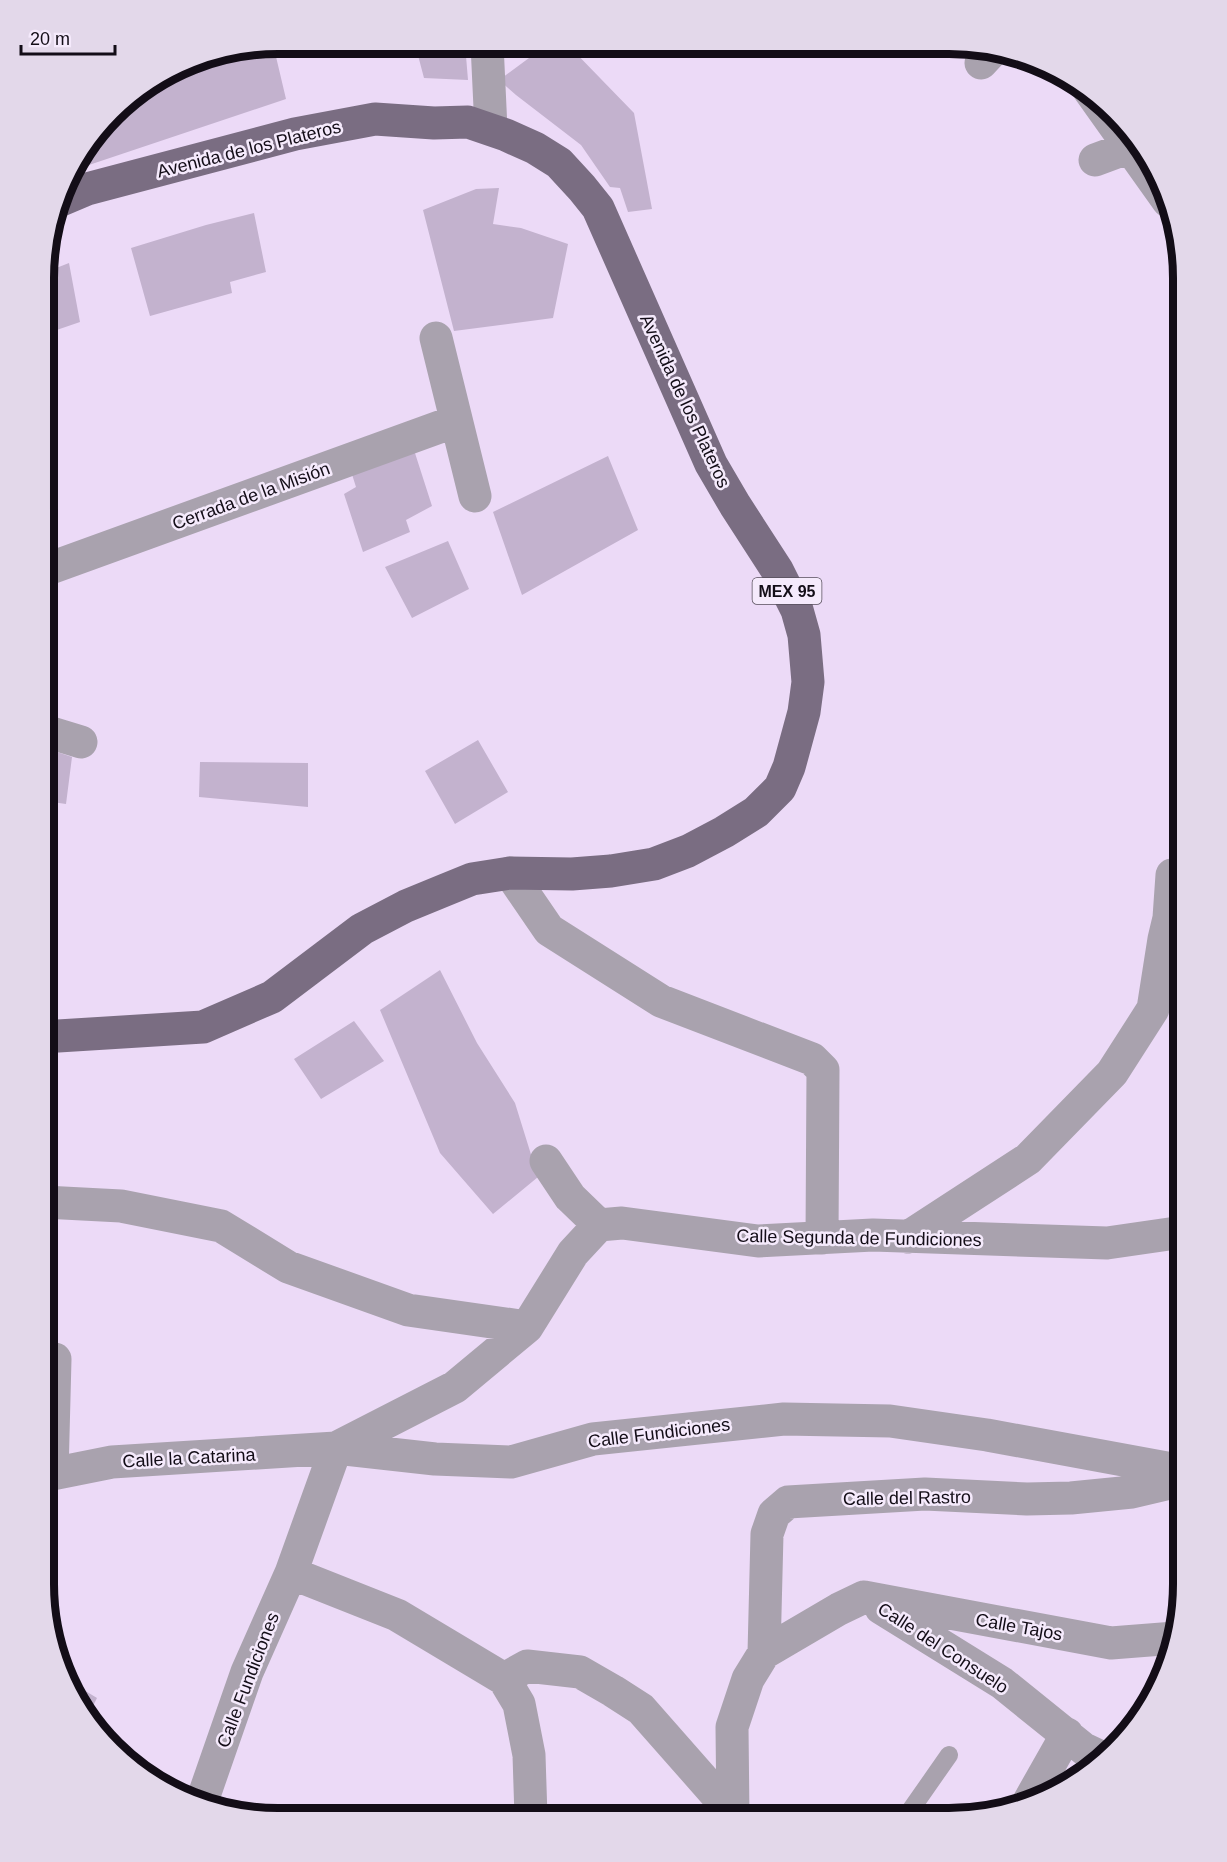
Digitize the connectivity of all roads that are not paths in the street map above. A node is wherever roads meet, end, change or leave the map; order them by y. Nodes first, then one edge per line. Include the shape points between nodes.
1 (487, 54) edge
2 (490, 129) junction
3 (1124, 138) edge
4 (1130, 147) junction
5 (1095, 160) dead end
6 (1140, 162) edge
7 (69, 197) edge
8 (436, 338) dead end
9 (456, 421) junction
10 (475, 496) dead end
11 (54, 567) edge
12 (54, 734) edge
13 (81, 742) dead end
14 (510, 873) junction
15 (1172, 875) dead end
16 (54, 1035) edge
17 (546, 1161) dead end
18 (54, 1203) edge
19 (599, 1225) junction
20 (1173, 1233) edge
21 (908, 1237) junction
22 (822, 1238) junction
23 (526, 1327) junction
24 (55, 1359) dead end
25 (54, 1376) edge
26 (336, 1448) junction
27 (1173, 1469) edge
28 (54, 1475) edge
29 (1173, 1482) edge
30 (291, 1573) junction
31 (864, 1597) junction
32 (1166, 1639) edge
33 (764, 1653) junction
34 (504, 1679) junction
35 (1067, 1734) junction
36 (1095, 1754) edge
37 (949, 1755) dead end
38 (1035, 1791) edge
39 (204, 1795) edge
40 (531, 1808) edge
41 (727, 1808) edge
42 (734, 1808) edge
43 (912, 1808) edge

1 - 2 street
2 - 7 main road, Avenida de los Plateros / MEX 95 via 468,122 375,120 295,134
2 - 14 main road, Avenida de los Plateros / MEX 95 via 559,163 598,208 711,464 772,561 797,610 804,635 807,682 804,712 789,767 780,788 756,812 688,851 654,864 572,874
3 - 4 street
4 - 5 street
4 - 6 street
8 - 9 street
9 - 10 street
9 - 11 street, Cerrada de la Misión
12 - 13 street
14 - 16 main road, Avenida de los Plateros / MEX 95 via 472,879 406,906 362,929 272,997 203,1027
14 - 22 street via 549,930 662,1001 812,1059 824,1070
15 - 21 street via 1169,918 1153,1009 1112,1074 1028,1159
17 - 19 street via 570,1197
18 - 23 street via 121,1206 221,1226 288,1267 408,1310
19 - 22 street, Calle Segunda de Fundiciones via 622,1223 758,1240
19 - 23 street via 573,1253
20 - 21 street, Calle Segunda de Fundiciones via 1107,1243
21 - 22 street, Calle Segunda de Fundiciones
23 - 26 street via 455,1387
24 - 25 street
26 - 27 street, Calle Fundiciones via 435,1459 511,1462 593,1439 702,1427 784,1419 890,1421
26 - 28 street, Calle la Catarina via 112,1462
26 - 30 street, Calle Fundiciones
29 - 33 street, Calle del Rastro via 1132,1492 1071,1498 925,1494 788,1502 774,1514 767,1534
30 - 34 street via 398,1615
30 - 39 street, Calle Fundiciones via 247,1672
31 - 32 street, Calle Tajos via 1111,1643
31 - 33 street, Calle del Consuelo
31 - 35 street, Calle del Consuelo via 1002,1683
33 - 42 street, Calle del Consuelo via 748,1679 732,1727
34 - 40 street via 519,1704 529,1755
34 - 41 street via 527,1666 580,1672 613,1690 641,1709
35 - 36 street, Calle del Consuelo
35 - 38 street
37 - 43 lane

